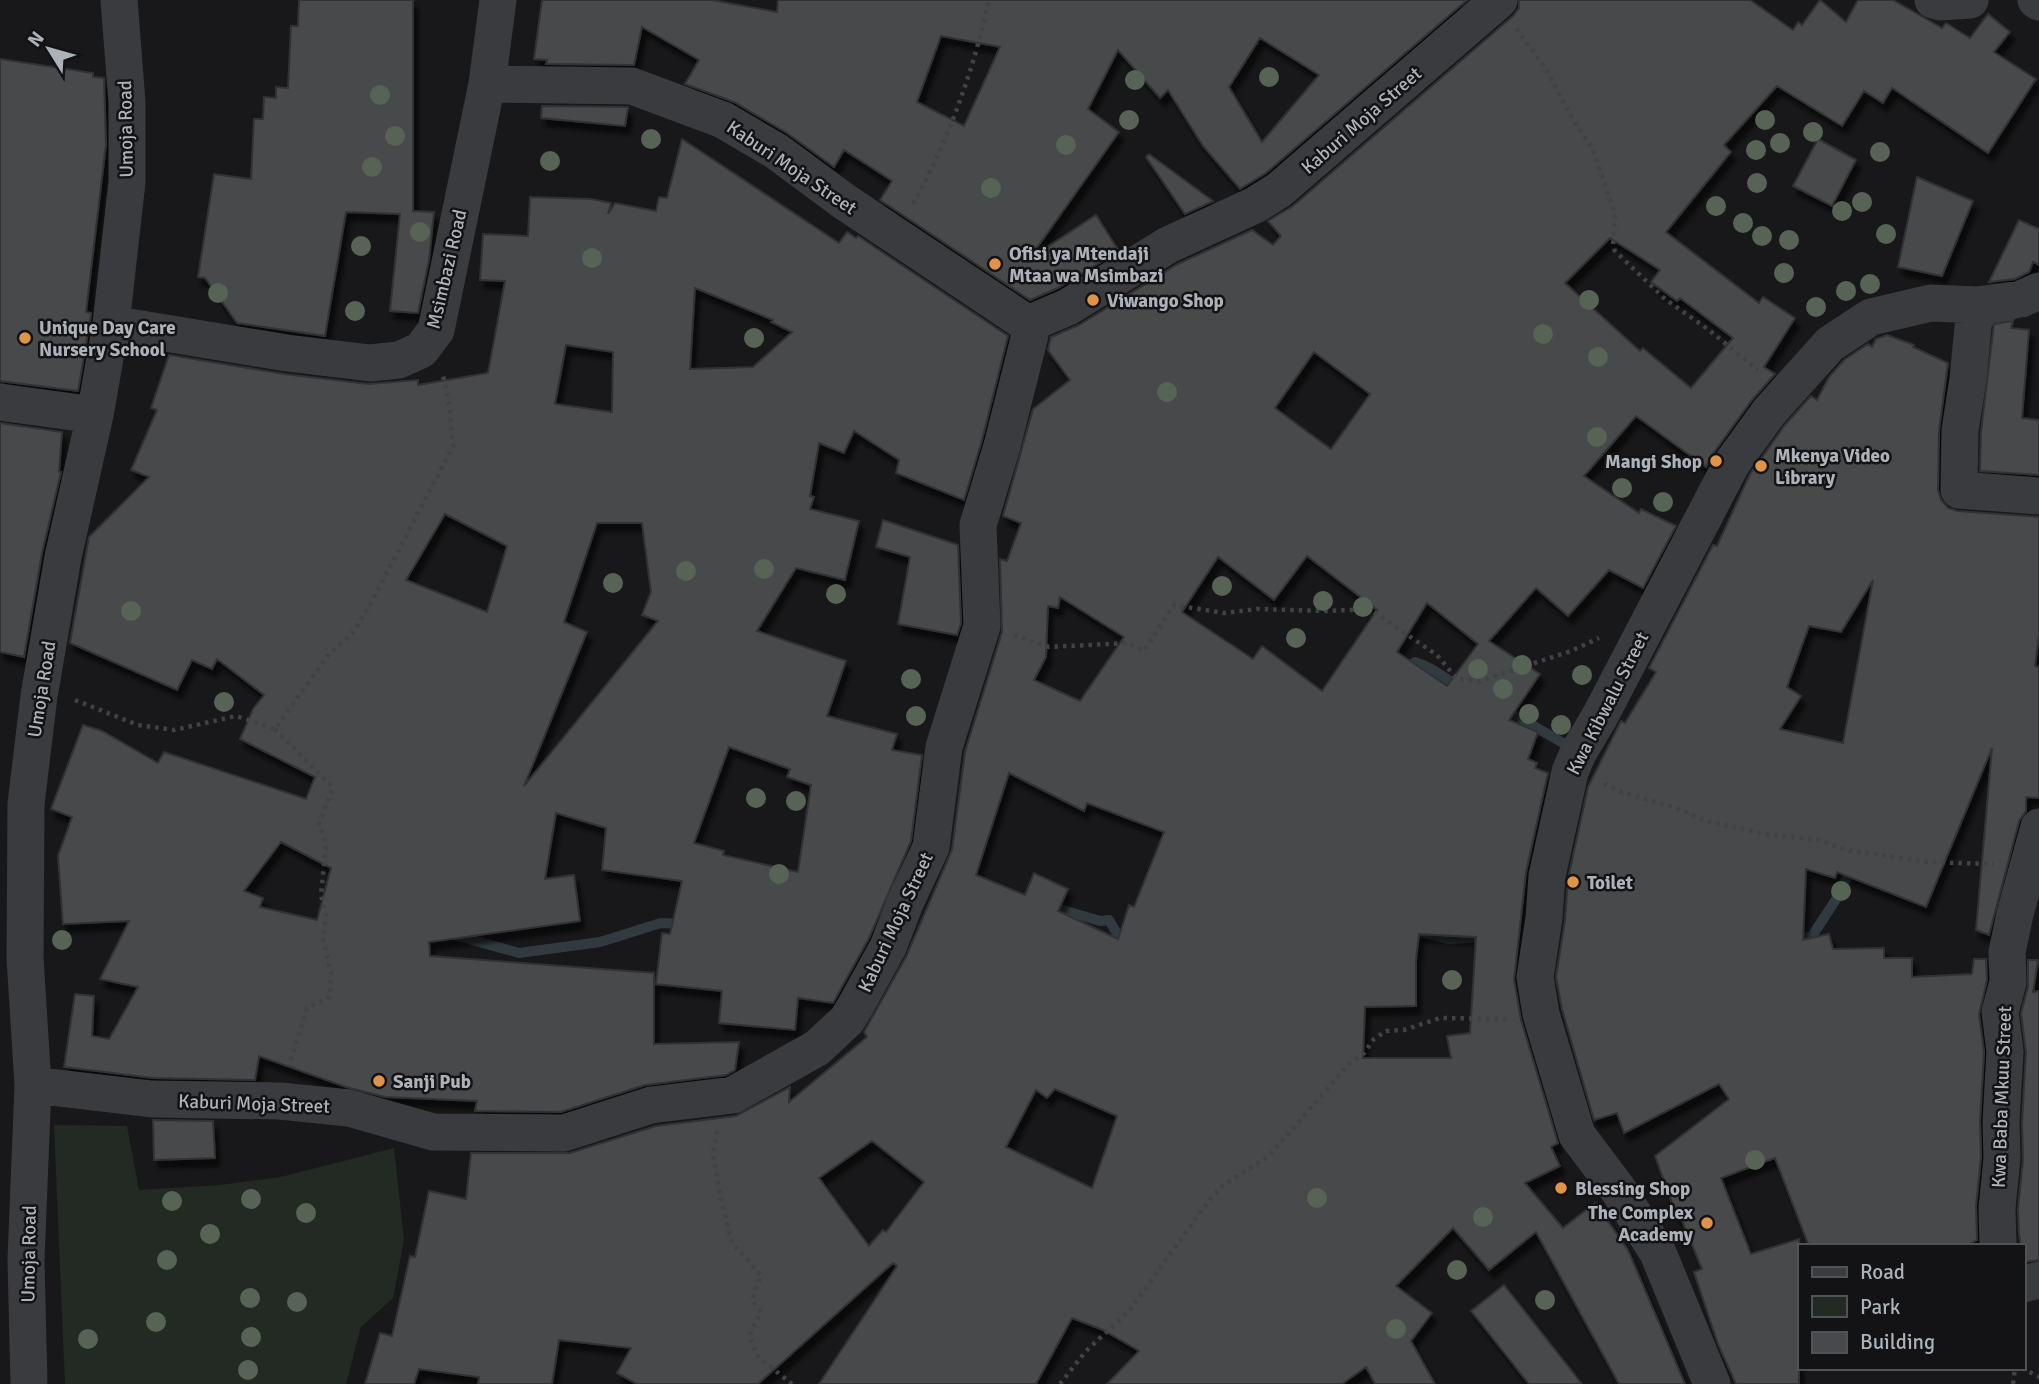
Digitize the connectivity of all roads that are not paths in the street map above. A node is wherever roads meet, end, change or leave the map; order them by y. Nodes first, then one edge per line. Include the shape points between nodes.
1 (119, 0) edge
2 (498, 0) edge
3 (1933, 0) edge
4 (1970, 0) edge
5 (1497, 1) edge
6 (487, 84) junction
7 (2039, 291) edge
8 (1974, 317) dead end
9 (111, 324) junction
10 (1028, 324) junction
11 (0, 402) edge
12 (95, 415) junction
13 (2039, 496) edge
14 (2039, 827) edge
15 (33, 1085) junction
16 (1998, 1244) edge
17 (29, 1384) edge
18 (1712, 1384) edge

1 - 9 street, Umoja Road via 127,102 127,182
2 - 6 street, Msimbazi Road
3 - 4 street
5 - 10 street, Kaburi Moja Street via 1279,190 1168,244 1068,307
6 - 9 street, Msimbazi Road via 436,330 421,350 399,360 370,363
6 - 10 street, Kaburi Moja Street via 632,86 723,120 776,151
7 - 18 street, Kwa Kibwalu Street via 2021,299 1977,305 1931,303 1871,317 1830,344 1784,394 1732,463 1570,772 1547,876 1535,977 1541,1014 1577,1135 1658,1253
8 - 13 street via 1960,430 1959,490
9 - 12 street, Umoja Road
10 - 15 street, Kaburi Moja Street via 1030,335 1006,433 978,525 982,626 944,747 931,847 875,972 837,1031 817,1048 733,1096 650,1105 564,1133 433,1132 349,1108 280,1101 152,1099
11 - 12 street
12 - 15 street, Umoja Road via 63,557 26,804 25,958
14 - 16 street, Kwa Baba Mkuu Street via 2007,952 2008,982 2000,1012 2005,1063
15 - 17 street, Umoja Road via 26,1260

